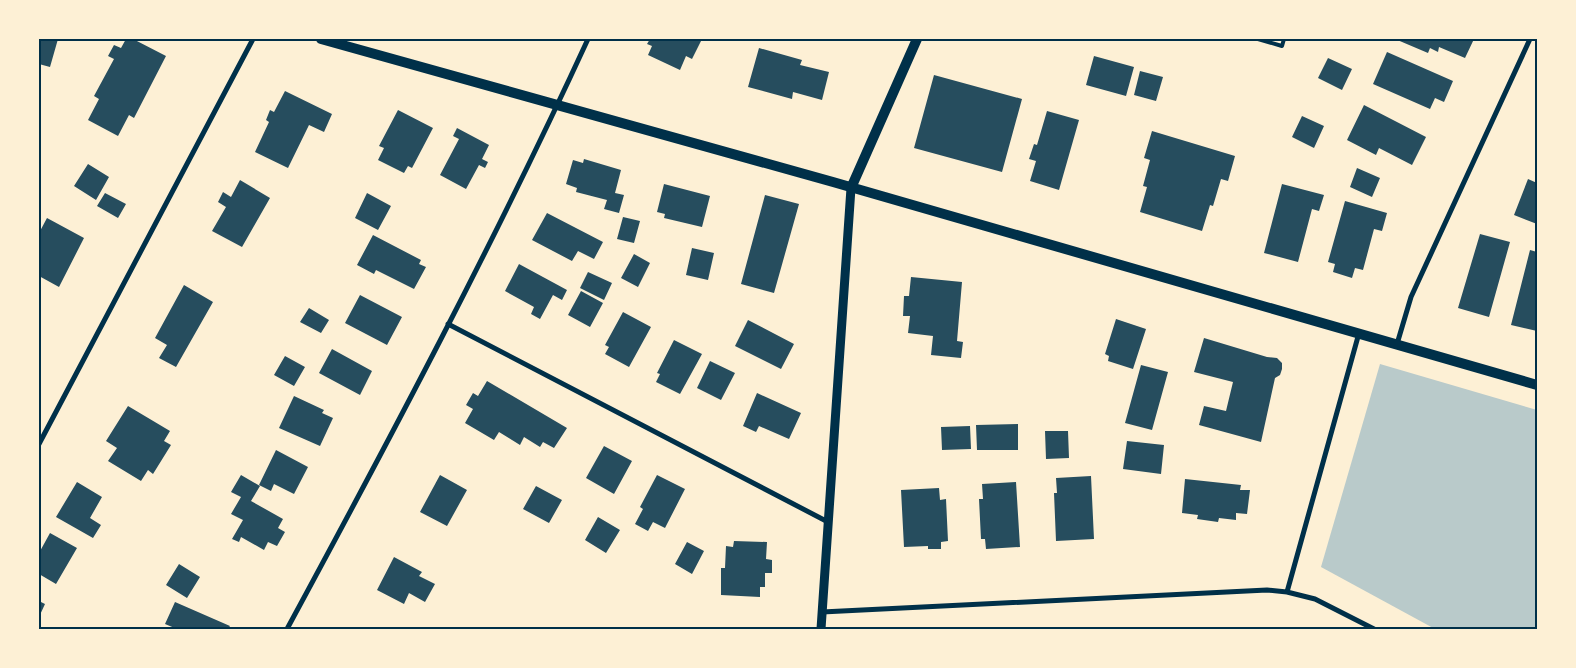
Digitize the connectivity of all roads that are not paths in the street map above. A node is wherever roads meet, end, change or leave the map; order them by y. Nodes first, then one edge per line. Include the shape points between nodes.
1 (253, 39) edge
2 (321, 39) edge
3 (588, 39) edge
4 (917, 39) edge
5 (1258, 39) edge
6 (1284, 39) edge
7 (1530, 39) edge
8 (558, 105) junction
9 (851, 188) junction
10 (448, 324) junction
11 (1359, 333) junction
12 (1397, 344) junction
13 (1537, 385) edge
14 (39, 444) edge
15 (828, 522) junction
16 (1287, 592) junction
17 (822, 612) junction
18 (287, 629) edge
19 (820, 629) edge
20 (1371, 629) edge

1 - 14 street
2 - 8 main road
3 - 8 street
4 - 9 main road
5 - 6 lane via 1282,46
7 - 12 street via 1411,297
8 - 9 main road
8 - 10 street
9 - 11 main road
9 - 15 street
10 - 15 street
10 - 18 street
11 - 12 main road
11 - 16 street
12 - 13 main road
15 - 17 street
16 - 17 street via 1267,590
16 - 20 street via 1315,599
17 - 19 street

